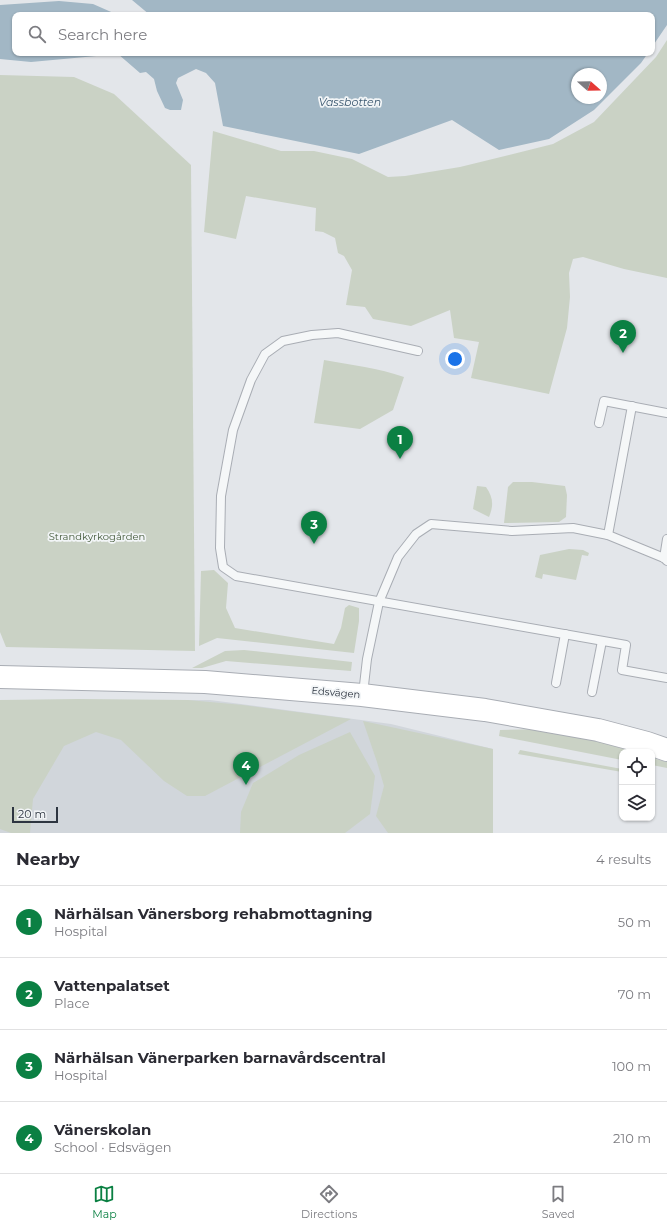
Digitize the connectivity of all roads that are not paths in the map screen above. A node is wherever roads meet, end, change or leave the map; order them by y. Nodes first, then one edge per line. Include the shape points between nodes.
1 (418, 351) dead end
2 (632, 406) junction
3 (667, 412) edge
4 (599, 422) dead end
5 (608, 535) junction
6 (667, 539) edge
7 (665, 559) edge
8 (379, 602) junction
9 (565, 634) junction
10 (602, 641) junction
11 (0, 677) edge
12 (667, 678) edge
13 (556, 683) dead end
14 (592, 692) dead end
15 (362, 695) junction
16 (667, 750) edge

1 - 8 lane via 338,333 283,341 265,354 251,380 233,430 221,496 220,548 223,567 236,576
2 - 3 lane
2 - 4 lane via 604,401
2 - 5 lane
5 - 7 lane
5 - 8 lane via 573,528 512,530 431,524 416,534 398,558
6 - 7 lane
8 - 9 lane
8 - 15 lane
9 - 10 lane
9 - 13 lane
10 - 12 lane via 626,645 622,670
10 - 14 lane
11 - 15 main road, Edsvägen via 206,682
15 - 16 main road, Edsvägen via 485,710 598,730

